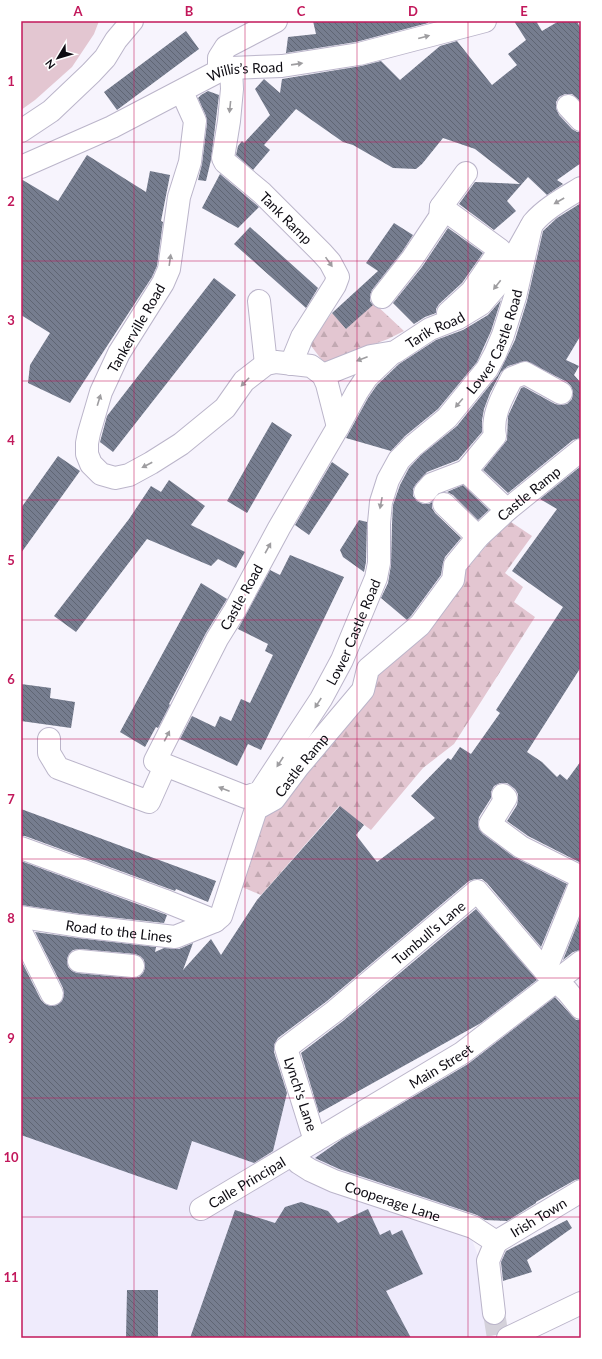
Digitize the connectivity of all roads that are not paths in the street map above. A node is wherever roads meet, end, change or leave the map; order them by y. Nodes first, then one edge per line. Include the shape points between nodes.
1 (132, 21) edge
2 (276, 21) edge
3 (478, 22) edge
4 (225, 70) junction
5 (182, 92) junction
6 (21, 131) edge
7 (21, 167) edge
8 (466, 173) dead end
9 (581, 188) edge
10 (441, 207) junction
11 (535, 222) junction
12 (382, 297) dead end
13 (259, 301) dead end
14 (432, 328) junction
15 (392, 353) junction
16 (266, 364) junction
17 (292, 364) junction
18 (323, 374) junction
19 (561, 393) dead end
20 (338, 427) junction
21 (581, 450) edge
22 (466, 471) junction
23 (425, 492) dead end
24 (444, 504) dead end
25 (507, 510) junction
26 (478, 536) junction
27 (49, 739) dead end
28 (165, 766) junction
29 (503, 795) dead end
30 (21, 848) edge
31 (581, 877) edge
32 (581, 882) edge
33 (21, 916) edge
34 (215, 921) junction
35 (21, 932) edge
36 (79, 961) dead end
37 (581, 962) edge
38 (133, 966) dead end
39 (550, 976) junction
40 (52, 994) dead end
41 (581, 1008) edge
42 (286, 1048) joint
43 (315, 1141) junction
44 (292, 1156) junction
45 (581, 1191) edge
46 (201, 1209) dead end
47 (496, 1242) junction
48 (581, 1303) edge
49 (494, 1313) tunnel mouth
50 (516, 1334) edge

1 - 6 street via 91,73 51,111
2 - 4 street via 226,47 219,58
4 -> 3 street, Willis’s Road via 282,66 359,54
4 - 5 street, Willis’s Road
4 -> 17 street, Tank Ramp via 232,89 223,158 225,162 258,190 322,253 338,277 302,337
5 - 7 street, Willis’s Road via 112,127
16 -> 5 street, Tankerville Road via 244,381 225,408 182,444 151,463 129,475 115,478 100,474 91,464 87,454 88,433 101,392 119,353 163,283 169,269 179,197 190,162 195,122
8 - 10 street
9 -> 11 street via 551,206
10 - 12 street via 440,217
10 - 14 street via 500,250 472,291
11 -> 14 street, Tarik Road via 500,282 481,304 458,318
11 -> 28 street, Lower Castle Road via 504,335 490,364 447,418 399,460 388,480 381,502 379,563 376,578 342,660 300,732 260,792 246,797
13 - 16 street
14 - 15 street, Tarik Road
15 -> 18 street, Tarik Road via 371,356
15 - 20 street, Castle Road via 367,378
16 - 17 street
17 - 18 street via 311,366
18 - 20 street
19 - 22 street via 525,373 512,378 496,410 493,427 495,436
28 -> 20 street, Castle Road via 155,761 210,653
21 - 25 street, Castle Ramp
22 - 23 street via 432,484
22 - 25 street
24 - 26 street
25 - 26 street, Castle Ramp
26 - 34 street, Castle Ramp via 455,565 453,580 420,625 368,669 363,690 274,799 256,809 221,916
27 - 28 street via 49,753 58,768 149,802
29 - 31 street via 506,798 490,824 521,847
30 - 34 street
32 - 39 street
33 - 34 street, Road to the Lines via 79,926 175,937
35 - 40 street
36 - 38 street
37 - 39 street, Main Street
39 - 41 street
39 - 42 street, Tumbull's Lane via 477,891
39 - 43 street, Main Street via 462,1053
42 - 43 street, Lynch's Lane
43 - 44 street, Main Street
44 - 46 street, Calle Principal
44 - 47 street, Cooperage Lane via 299,1164 334,1181 473,1227
45 - 47 street, Irish Town
47 - 49 street via 488,1261
48 - 50 street

